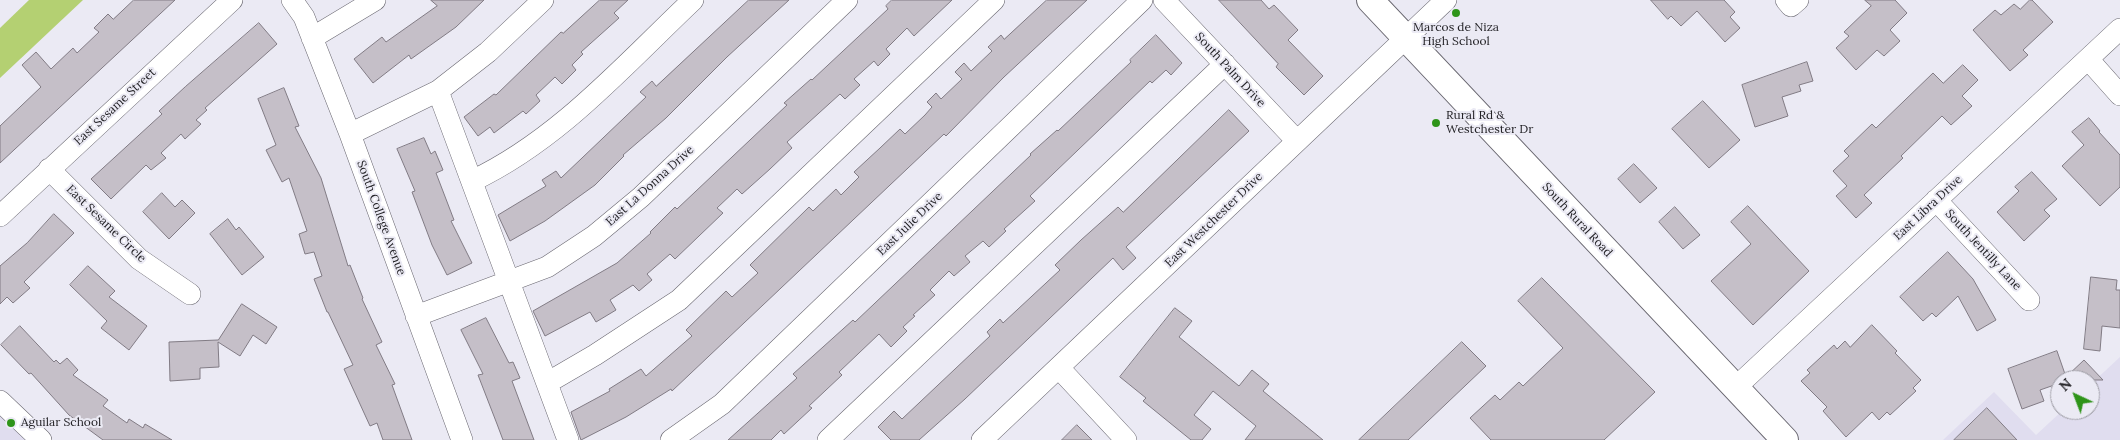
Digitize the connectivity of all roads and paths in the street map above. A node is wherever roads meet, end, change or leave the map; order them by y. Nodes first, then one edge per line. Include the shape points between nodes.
1 (232, 0) edge
2 (292, 0) edge
3 (375, 0) edge
4 (543, 0) edge
5 (693, 0) edge
6 (847, 0) edge
7 (994, 0) edge
8 (1142, 0) edge
9 (1164, 0) edge
10 (1370, 0) edge
11 (1446, 0) edge
12 (1786, 0) edge
13 (1798, 0) edge
14 (2120, 29) edge
15 (312, 38) junction
16 (1406, 38) junction
17 (2088, 59) junction
18 (1225, 64) junction
19 (438, 91) junction
20 (2120, 95) edge
21 (350, 134) junction
22 (1297, 141) junction
23 (49, 168) junction
24 (472, 181) junction
25 (1936, 200) junction
26 (0, 216) edge
27 (510, 281) junction
28 (190, 294) dead end
29 (2029, 300) dead end
30 (416, 316) junction
31 (1059, 368) junction
32 (547, 382) junction
33 (1736, 388) junction
34 (0, 401) edge
35 (27, 436) edge
36 (462, 440) edge
37 (568, 440) edge
38 (671, 440) edge
39 (828, 440) edge
40 (982, 440) edge
41 (1126, 440) edge
42 (1785, 440) edge

1 - 23 street, East Sesame Street
2 - 15 street, South College Avenue via 304,17
3 - 15 street
4 - 19 street via 488,52
5 - 24 street via 538,143 498,169
6 - 27 street, East La Donna Drive via 641,197 594,236 547,267
7 - 32 street via 679,300
8 - 38 street, East Julie Drive via 722,404
9 - 18 street, South Palm Drive
10 - 16 main road, South Rural Road
11 - 16 street, East Westchester Drive
12 - 13 street via 1791,6
14 - 17 street, East Libra Drive
15 - 21 street, South College Avenue
16 - 22 street, East Westchester Drive
16 - 33 main road, South Rural Road
17 - 20 street
17 - 25 street, East Libra Drive
18 - 22 street, South Palm Drive
18 - 39 street
19 - 21 street
19 - 24 street
21 - 30 street, South College Avenue
22 - 31 street, East Westchester Drive
23 - 26 street, East Sesame Street
23 - 28 street, East Sesame Circle via 139,259
24 - 27 street
25 - 29 street, South Jentilly Lane
25 - 33 street, East Libra Drive
27 - 30 street, East La Donna Drive
27 - 32 street
30 - 36 street, South College Avenue
31 - 40 street, East Westchester Drive
31 - 41 street
32 - 37 street
33 - 42 main road, South Rural Road
34 - 35 street

